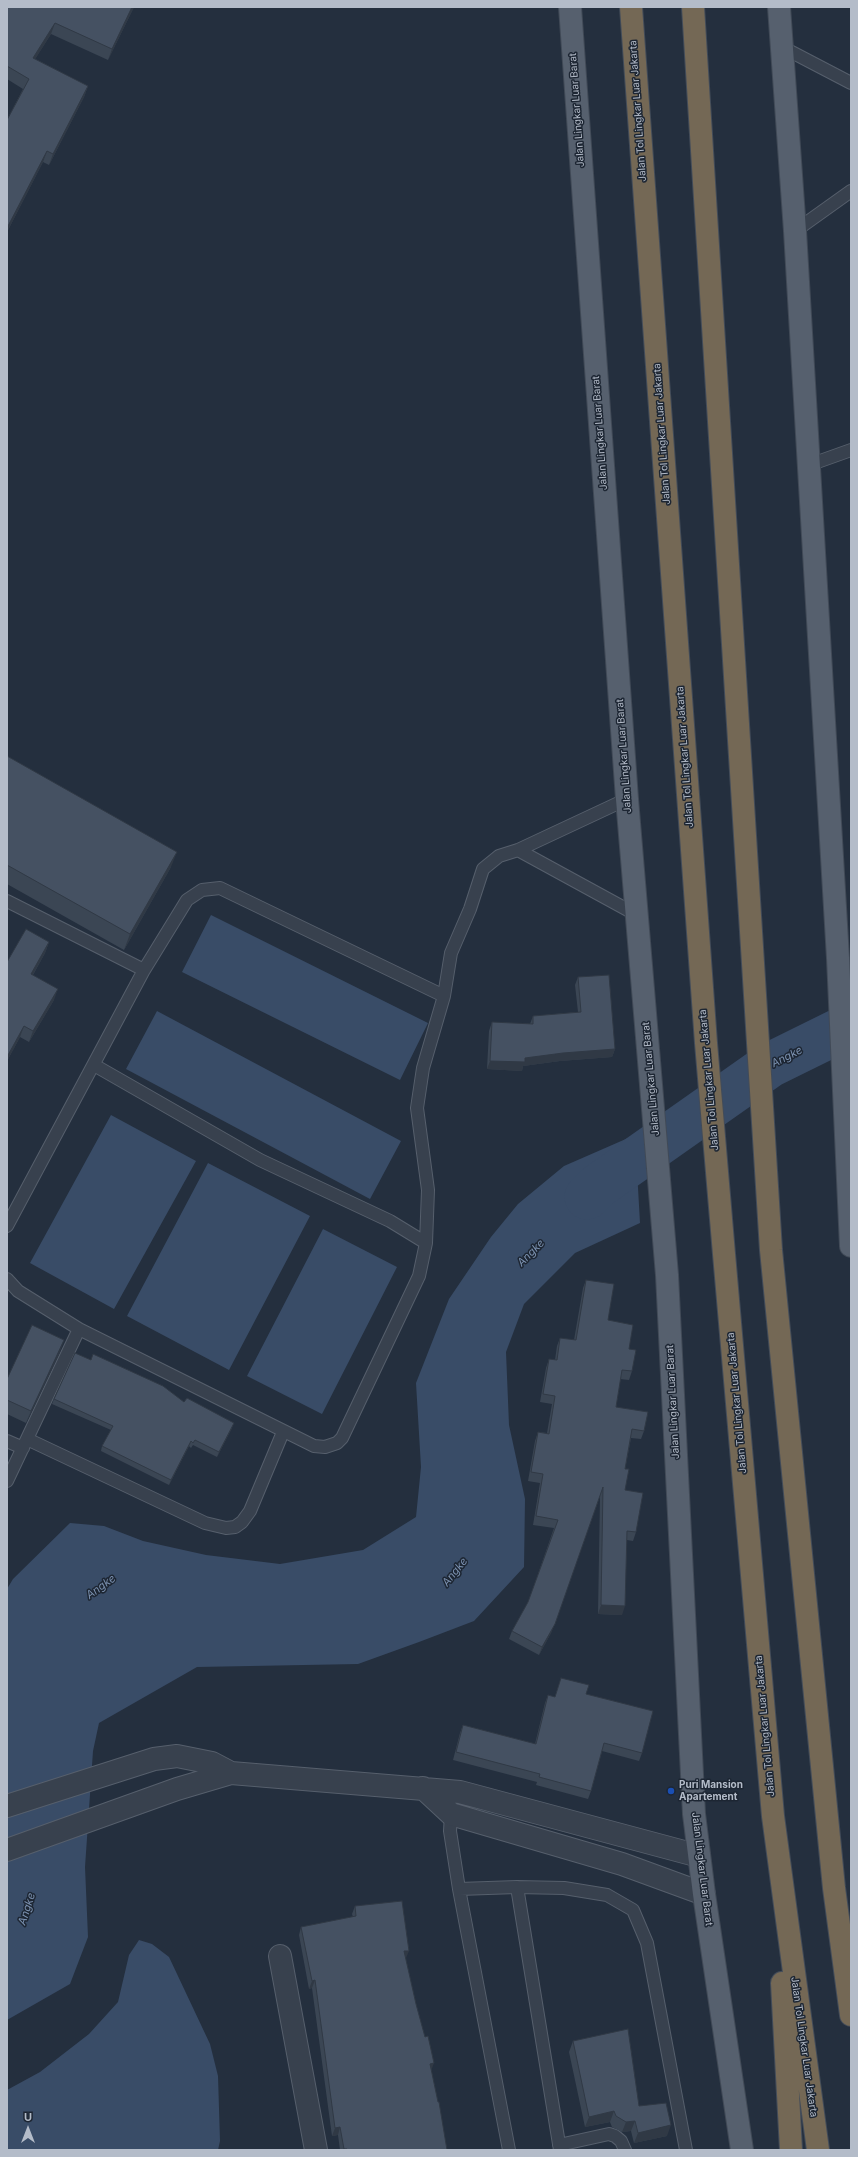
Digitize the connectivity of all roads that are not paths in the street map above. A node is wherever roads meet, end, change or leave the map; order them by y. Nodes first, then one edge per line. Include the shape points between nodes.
1 (570, 7) edge
2 (631, 7) edge
3 (693, 7) edge
4 (779, 7) edge
5 (782, 48) junction
6 (851, 83) edge
7 (851, 190) edge
8 (795, 231) junction
9 (851, 450) edge
10 (809, 465) junction
11 (627, 799) junction
12 (518, 850) junction
13 (7, 901) edge
14 (637, 915) junction
15 (144, 970) junction
16 (444, 996) junction
17 (94, 1065) junction
18 (7, 1226) edge
19 (426, 1243) junction
20 (851, 1246) edge
21 (7, 1279) edge
22 (79, 1329) junction
23 (283, 1432) junction
24 (7, 1441) edge
25 (25, 1443) junction
26 (7, 1481) edge
27 (231, 1773) junction
28 (423, 1788) junction
29 (460, 1792) junction
30 (7, 1806) edge
31 (451, 1814) junction
32 (773, 1816) junction
33 (7, 1850) edge
34 (699, 1856) junction
35 (517, 1887) junction
36 (459, 1889) junction
37 (704, 1894) junction
38 (280, 1956) dead end
39 (851, 2015) edge
40 (560, 2148) edge
41 (316, 2150) edge
42 (509, 2150) edge
43 (625, 2150) edge
44 (686, 2150) edge
45 (742, 2150) edge
46 (791, 2150) edge
47 (818, 2150) edge

1 - 11 main road, Jalan Lingkar Luar Barat
2 - 32 highway, Jalan Tol Lingkar Luar Jakarta via 706,1043
3 - 39 highway via 771,1250 834,1888
4 - 5 main road
5 - 6 lane
5 - 8 main road
7 - 8 lane
8 - 10 main road
9 - 10 lane
10 - 20 main road via 838,958
11 - 12 lane
11 - 14 main road, Jalan Lingkar Luar Barat
12 - 14 lane
12 - 16 lane via 499,856 483,869 470,909 451,953
13 - 15 lane
14 - 34 main road, Jalan Lingkar Luar Barat via 666,1264 692,1782
15 - 16 lane via 187,900 202,890 220,888
15 - 17 lane
16 - 19 lane via 423,1068 417,1108 428,1190
17 - 18 lane
17 - 19 lane via 260,1160 390,1221
19 - 23 lane via 419,1276 342,1438 337,1443 325,1447 314,1446
21 - 22 lane via 18,1291
22 - 23 lane
22 - 25 lane
23 - 25 lane via 250,1511 242,1522 226,1528 205,1523
24 - 25 lane
25 - 26 lane
27 - 28 street
27 - 30 street via 212,1763 195,1759 177,1756 154,1759
27 - 33 street via 177,1789
28 - 29 street
28 - 31 street
29 - 31 street
29 - 34 street
31 - 36 lane via 450,1831
31 - 37 street via 622,1864
32 - 46 highway
32 - 47 highway, Jalan Tol Lingkar Luar Jakarta
34 - 37 main road, Jalan Lingkar Luar Barat
35 - 36 lane
35 - 40 lane
35 - 44 lane via 564,1888 607,1895 633,1910 647,1943
36 - 42 lane
37 - 45 main road, Jalan Lingkar Luar Barat
38 - 41 street
40 - 43 lane via 609,2134 621,2141

